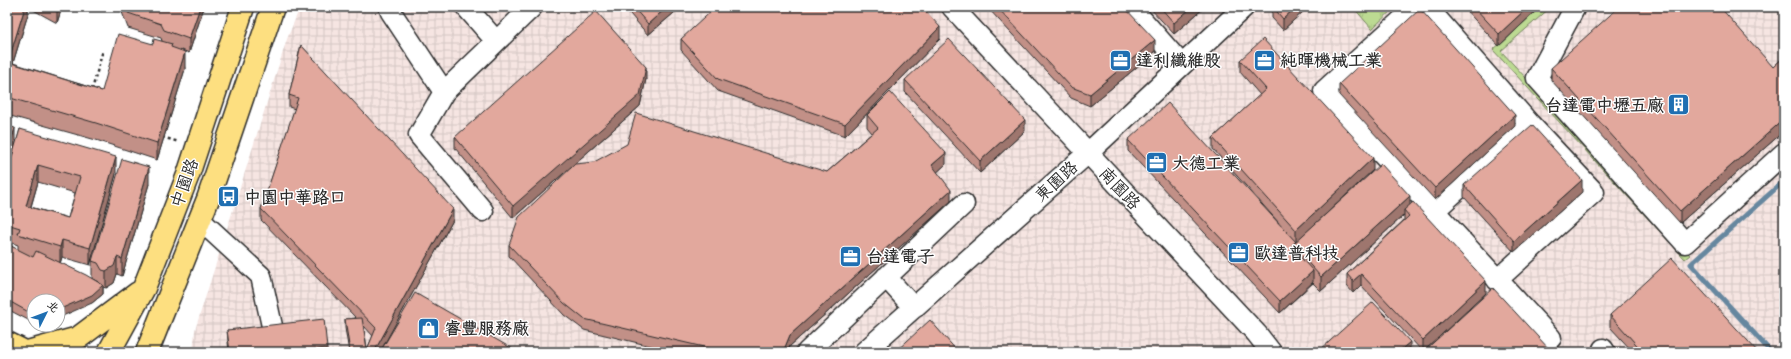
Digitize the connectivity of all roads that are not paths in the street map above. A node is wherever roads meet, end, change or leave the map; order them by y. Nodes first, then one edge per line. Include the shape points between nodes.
1 (243, 7) edge
2 (273, 7) edge
3 (466, 7) edge
4 (532, 7) edge
5 (952, 7) edge
6 (1131, 7) edge
7 (1244, 7) edge
8 (1416, 7) edge
9 (1427, 7) edge
10 (1575, 7) edge
11 (385, 9) edge
12 (496, 41) junction
13 (1182, 65) junction
14 (444, 92) junction
15 (1530, 124) junction
16 (1088, 153) junction
17 (1784, 153) edge
18 (964, 204) dead end
19 (483, 211) dead end
20 (1434, 211) junction
21 (200, 220) junction
22 (886, 276) junction
23 (1497, 280) junction
24 (144, 288) junction
25 (914, 308) junction
26 (160, 318) junction
27 (272, 326) edge
28 (1551, 338) dead end
29 (7, 343) edge
30 (26, 352) edge
31 (109, 352) edge
32 (147, 352) edge
33 (161, 352) edge
34 (806, 352) edge
35 (864, 352) edge
36 (1271, 352) edge

1 - 24 main road, 中園路 via 197,148
2 - 21 main road, 中園路
3 - 12 street
4 - 12 street
5 - 16 street, 南園路
6 - 13 street
7 - 13 street, 東園路
8 - 20 street via 1324,91
9 - 15 street
10 - 17 street via 1537,78 1684,243
11 - 14 street
12 - 14 street
13 - 16 street, 東園路
14 - 19 street via 419,135
15 - 20 street
15 - 23 street via 1594,192
16 - 25 street, 東園路
16 - 36 street, 南園路
18 - 22 street
20 - 23 street
21 - 26 main road, 中園路
21 - 27 street via 261,276
22 - 25 street
22 - 34 street
23 - 28 street
24 - 30 main road via 78,338
24 - 31 main road, 中園路
25 - 35 street, 東園路
26 - 32 main road, 中園路
26 - 33 main road
29 - 30 main road

